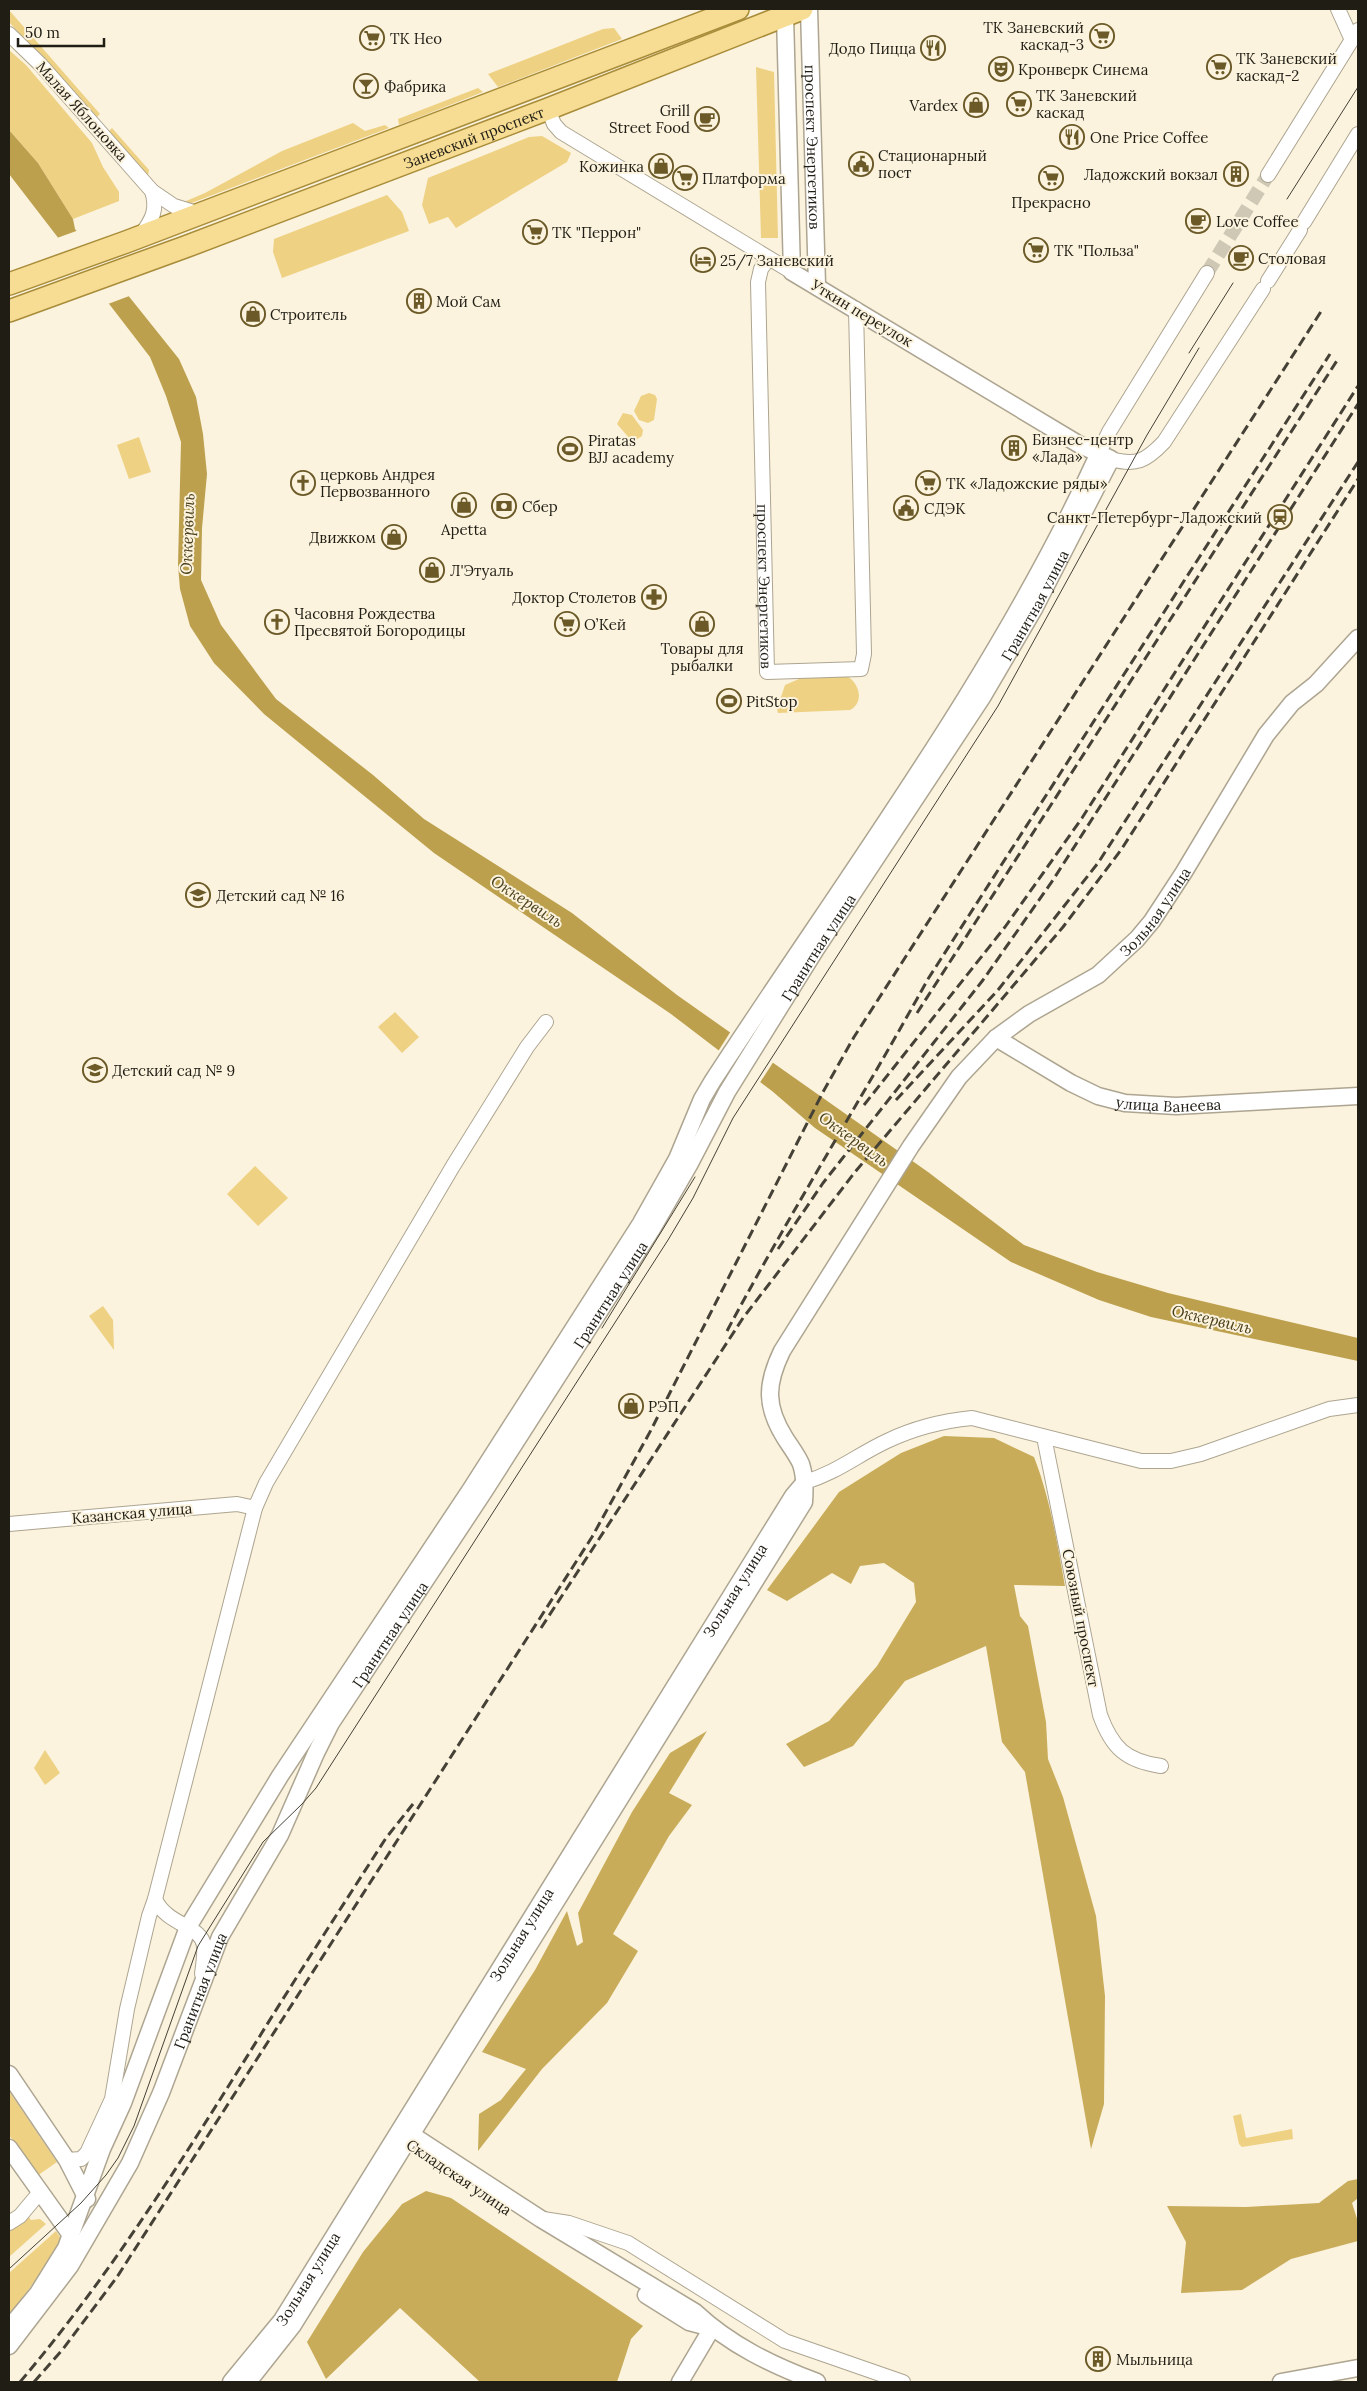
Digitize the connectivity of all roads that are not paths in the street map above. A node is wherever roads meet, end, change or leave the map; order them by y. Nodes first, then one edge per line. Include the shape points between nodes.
1 (738, 9) edge
2 (810, 9) edge
3 (1338, 9) edge
4 (791, 11) edge
5 (9, 34) edge
6 (1355, 35) edge
7 (548, 109) junction
8 (1358, 134) edge
9 (1268, 175) tunnel mouth
10 (152, 191) junction
11 (200, 214) junction
12 (133, 240) junction
13 (768, 259) junction
14 (792, 272) junction
15 (1207, 274) tunnel mouth
16 (9, 284) edge
17 (817, 285) junction
18 (856, 309) junction
19 (9, 311) edge
20 (1105, 457) junction
21 (1358, 638) edge
22 (765, 1015) junction
23 (546, 1022) dead end
24 (996, 1038) junction
25 (1358, 1096) edge
26 (1358, 1405) edge
27 (1044, 1437) junction
28 (805, 1482) junction
29 (255, 1508) junction
30 (9, 1524) edge
31 (1161, 1766) dead end
32 (155, 1900) junction
33 (188, 1927) junction
34 (202, 1982) junction
35 (9, 2074) edge
36 (118, 2101) junction
37 (405, 2137) junction
38 (9, 2148) edge
39 (67, 2160) junction
40 (85, 2195) junction
41 (44, 2199) junction
42 (78, 2216) junction
43 (99, 2217) junction
44 (541, 2219) junction
45 (9, 2223) edge
46 (71, 2235) junction
47 (9, 2328) edge
48 (712, 2328) junction
49 (9, 2346) edge
50 (1358, 2368) edge
51 (231, 2382) edge
52 (248, 2382) edge
53 (680, 2382) edge
54 (817, 2382) edge
55 (904, 2382) edge
56 (1281, 2382) edge

1 - 11 main road, Заневский проспект
2 - 17 street, проспект Энергетиков
3 - 6 street
4 - 7 main road, Заневский проспект
4 - 14 street, проспект Энергетиков
5 - 10 street, Малая Яблоновка via 40,64
6 - 9 street
7 - 13 street, Уткин переулок via 561,132
7 - 19 main road, Заневский проспект
8 - 20 street via 1164,442 1140,461 1124,463
10 - 11 street, Малая Яблоновка via 174,206
10 - 12 street via 155,213
11 - 12 main road, Заневский проспект
12 - 16 main road, Заневский проспект
13 - 14 street, Уткин переулок
13 - 18 street, проспект Энергетиков via 758,282 767,672 861,669 864,654
14 - 17 street, Уткин переулок
15 - 20 street, Гранитная улица via 1109,432
17 - 18 street, Уткин переулок
18 - 20 street, Уткин переулок via 1043,424
20 - 22 street, Гранитная улица via 977,682
21 - 24 street, Зольная улица via 1316,684 1292,703 1266,735 1184,872 1152,921 1136,939 1098,974 1029,1014
22 - 33 street, Гранитная улица via 712,1082 677,1159 641,1223 471,1489 280,1776
22 - 34 street, Гранитная улица via 689,1165 652,1229 331,1723 280,1835 224,1929
23 - 29 street, Гранитная улица via 453,1166 266,1483
24 - 25 street, улица Ванеева via 1071,1083 1098,1096 1125,1103 1176,1106
24 - 28 street, Зольная улица via 959,1077 911,1146 773,1368 769,1396 772,1412 800,1463
26 - 27 street via 1329,1409 1201,1454 1171,1461 1141,1461
27 - 28 street via 972,1418 942,1422 886,1441 837,1470
27 - 31 street, Союзный проспект via 1106,1733 1122,1752 1134,1760
28 - 37 street, Зольная улица via 804,1502
29 - 30 street, Казанская улица via 237,1504
29 - 32 street, Гранитная улица
32 - 33 street via 164,1915
32 - 36 street, Гранитная улица via 148,1916 126,2009
33 - 34 street via 198,1933 204,1946
33 - 36 street, Гранитная улица
34 - 43 street, Гранитная улица via 161,2093 130,2163
35 - 39 street
36 - 39 street, Гранитная улица via 87,2154 81,2159
36 - 40 street, Гранитная улица
37 - 44 street, Складская улица
37 - 48 street, Складская улица via 562,2244 689,2322
37 - 51 street, Зольная улица via 282,2320
37 - 52 street, Зольная улица via 292,2326
38 - 41 street
39 - 40 street
40 - 42 street, Гранитная улица
40 - 43 street
41 - 42 street
41 - 45 street
41 - 46 street
42 - 43 street
42 - 46 street, Гранитная улица
43 - 49 street, Гранитная улица via 56,2286
44 - 48 street, Складская улица via 695,2312
44 - 55 street via 569,2223 628,2243 785,2340
46 - 47 street, Гранитная улица via 60,2259
48 - 53 street
48 - 54 street, Складская улица via 767,2363
50 - 56 street

